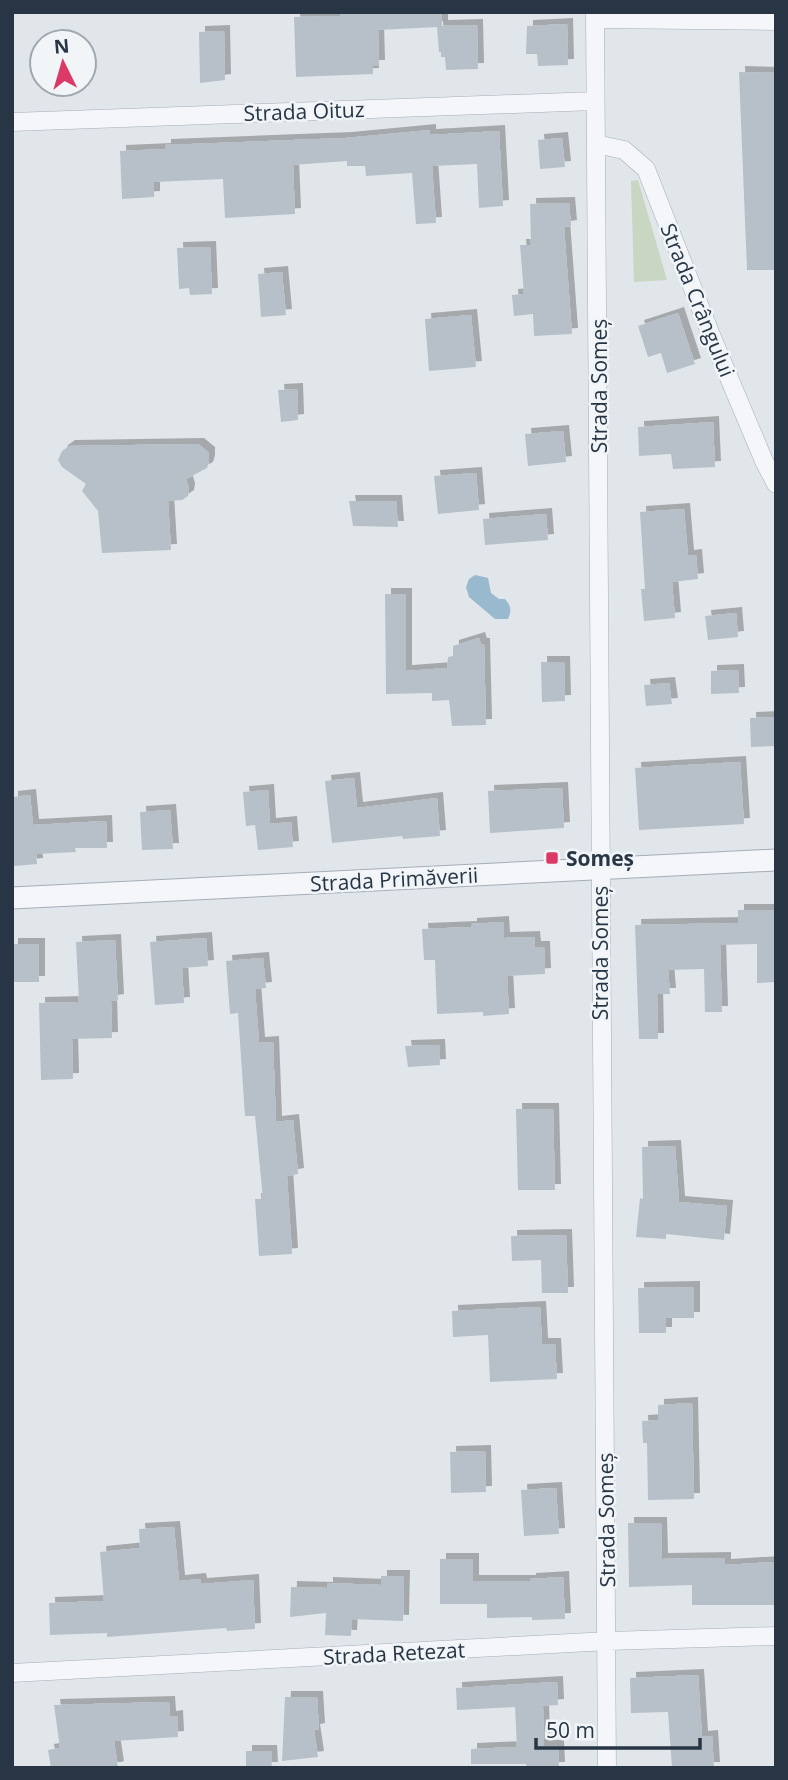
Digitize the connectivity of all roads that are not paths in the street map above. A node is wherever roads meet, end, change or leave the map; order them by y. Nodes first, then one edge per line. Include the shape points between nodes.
1 (595, 16) edge
2 (776, 21) edge
3 (595, 100) junction
4 (12, 122) edge
5 (596, 144) junction
6 (776, 484) edge
7 (776, 860) edge
8 (600, 870) junction
9 (12, 898) edge
10 (776, 1636) edge
11 (608, 1642) junction
12 (12, 1674) edge
13 (607, 1768) edge

1 - 2 street
1 - 3 street, Strada Someș
3 - 4 street, Strada Oituz
3 - 5 street, Strada Someș
5 - 6 street, Strada Crângului via 624,150 646,169
5 - 8 street, Strada Someș
7 - 8 street, Strada Primăverii
8 - 9 street, Strada Primăverii
8 - 11 street, Strada Someș
10 - 11 street, Strada Retezat
11 - 12 street, Strada Retezat
11 - 13 street, Strada Someș

